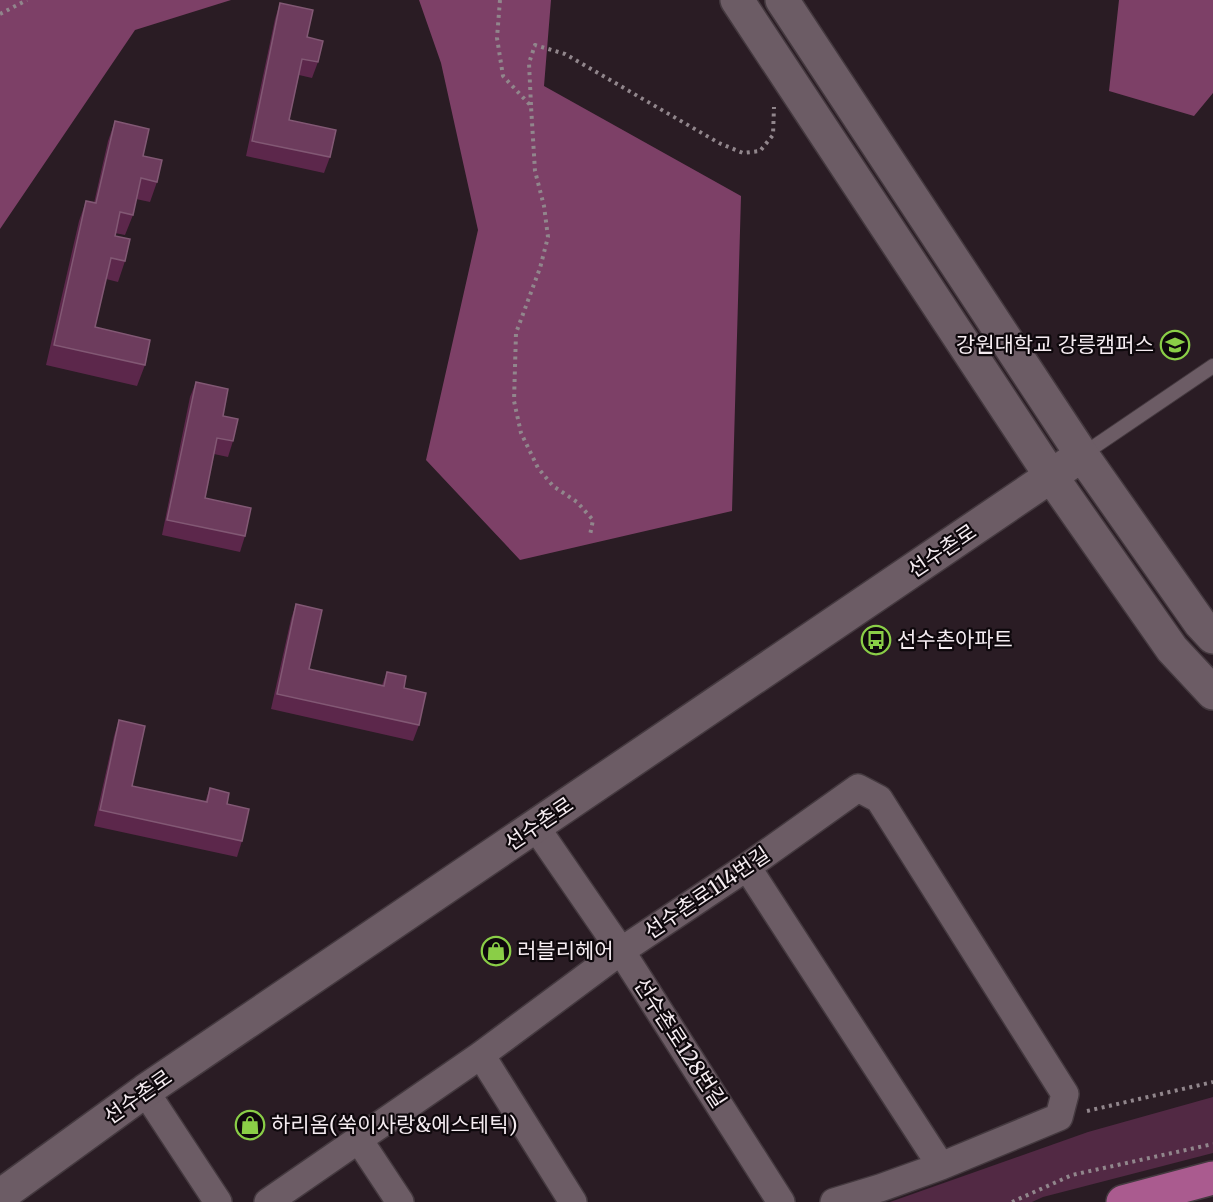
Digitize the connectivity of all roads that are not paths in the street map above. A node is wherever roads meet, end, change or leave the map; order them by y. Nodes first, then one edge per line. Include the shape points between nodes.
1 (737, 0) edge
2 (782, 0) edge
3 (1213, 366) edge
4 (1082, 455) junction
5 (1051, 476) junction
6 (1213, 637) edge
7 (1213, 693) edge
8 (535, 826) junction
9 (747, 867) junction
10 (621, 951) junction
11 (481, 1055) junction
12 (145, 1091) junction
13 (359, 1140) junction
14 (941, 1166) junction
15 (1213, 1178) edge
16 (0, 1196) edge
17 (218, 1202) edge
18 (268, 1202) edge
19 (400, 1202) edge
20 (573, 1202) edge
21 (781, 1202) edge
22 (834, 1202) edge
23 (1123, 1202) edge

1 - 5 street
2 - 4 street
3 - 4 lane
4 - 5 street, 선수촌로
4 - 6 street
5 - 7 street via 1172,649
5 - 8 street, 선수촌로
8 - 10 street, 선수촌로128번길
8 - 12 street, 선수촌로
9 - 10 street, 선수촌로114번길
9 - 14 street
9 - 14 street, 선수촌로114번길 via 858,788 879,799 1062,1106
10 - 11 street, 선수촌로114번길
10 - 21 street, 선수촌로128번길
11 - 13 street, 선수촌로114번길
11 - 20 street
12 - 16 street, 선수촌로
12 - 17 street
13 - 18 street, 선수촌로114번길
13 - 19 street
14 - 22 street
15 - 23 main road

